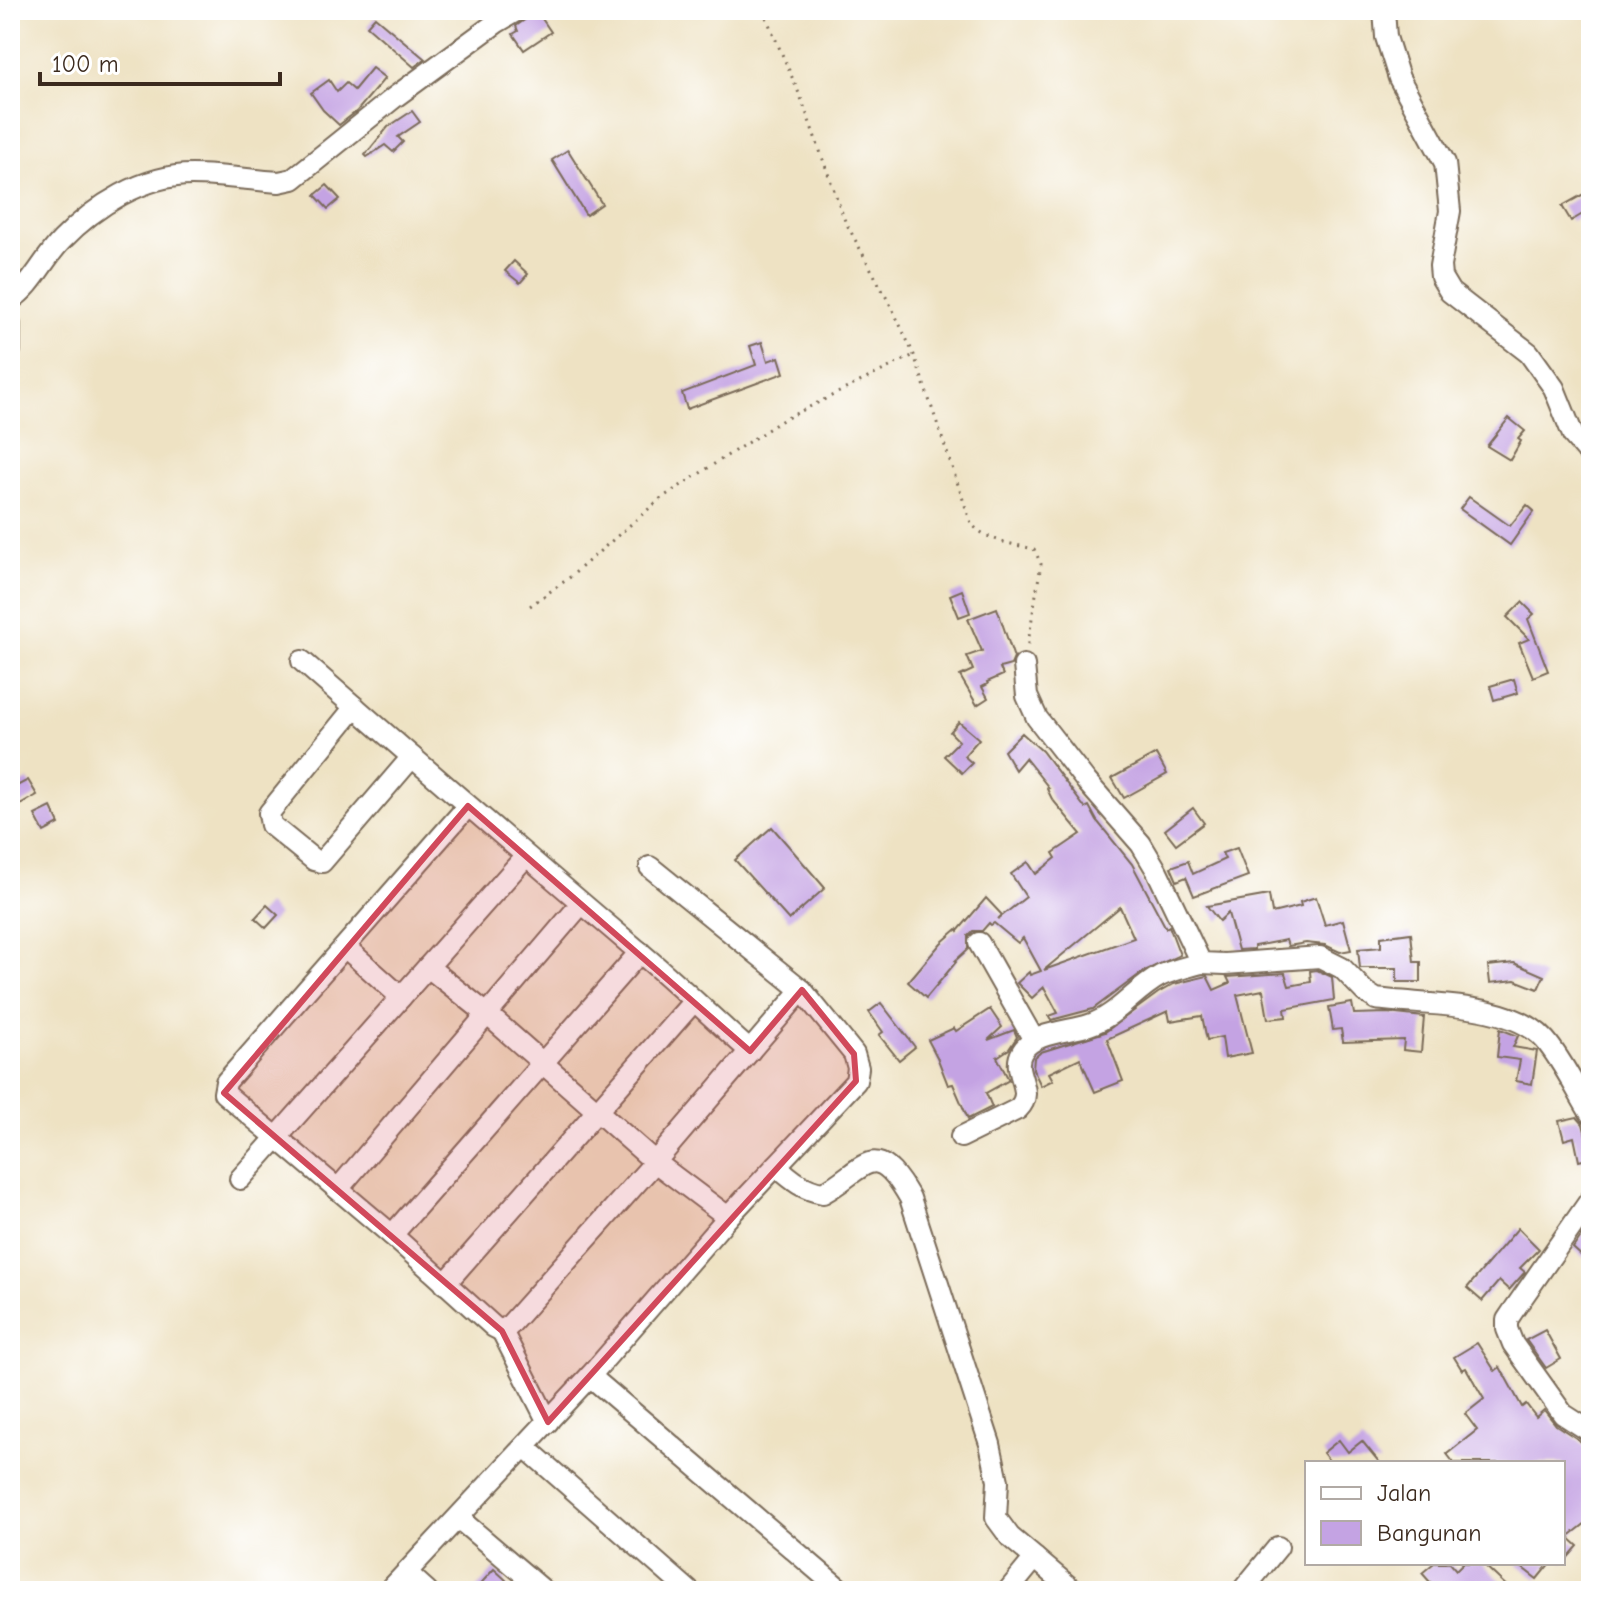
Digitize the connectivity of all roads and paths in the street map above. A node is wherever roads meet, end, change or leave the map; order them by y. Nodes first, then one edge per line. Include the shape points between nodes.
1 (518, 10) edge
2 (763, 10) edge
3 (1384, 10) edge
4 (10, 300) edge
5 (10, 325) edge
6 (10, 350) edge
7 (914, 355) junction
8 (1591, 456) edge
9 (530, 606) dead end
10 (302, 661) dead end
11 (1024, 665) joint
12 (355, 707) junction
13 (412, 757) junction
14 (468, 806) junction
15 (526, 856) junction
16 (650, 867) dead end
17 (581, 904) junction
18 (979, 943) dead end
19 (345, 947) junction
20 (640, 952) junction
21 (1201, 963) junction
22 (428, 967) junction
23 (802, 990) junction
24 (401, 997) junction
25 (693, 1002) junction
26 (487, 1014) junction
27 (1034, 1040) junction
28 (750, 1051) junction
29 (542, 1065) junction
30 (598, 1112) junction
31 (1591, 1114) edge
32 (961, 1137) dead end
33 (277, 1138) junction
34 (655, 1162) junction
35 (776, 1166) junction
36 (240, 1179) dead end
37 (338, 1189) junction
38 (1591, 1199) edge
39 (728, 1217) junction
40 (392, 1235) junction
41 (445, 1284) junction
42 (502, 1331) junction
43 (590, 1376) junction
44 (548, 1422) junction
45 (1591, 1432) edge
46 (525, 1447) junction
47 (458, 1518) junction
48 (1278, 1547) dead end
49 (1035, 1558) junction
50 (407, 1573) junction
51 (836, 1589) edge
52 (389, 1591) edge
53 (427, 1591) edge
54 (544, 1591) edge
55 (689, 1591) edge
56 (1008, 1591) edge
57 (1074, 1591) edge
58 (1242, 1591) edge

1 - 4 street via 395,97 293,179 165,178 98,208 48,254 22,293
2 - 7 path via 845,221
3 - 8 street via 1399,78 1445,163 1450,211 1441,277 1450,292 1529,353 1554,388 1573,435
5 - 6 street
7 - 9 path via 781,421 660,499
7 - 11 path via 971,523 988,537 1039,555
10 - 12 street
11 - 21 street via 1027,696 1037,718 1141,844
12 - 13 street
12 - 13 street via 269,813 271,825 322,862
13 - 14 street
14 - 15 street
14 - 19 street
15 - 17 street
15 - 22 street
16 - 23 street
17 - 20 street
17 - 26 street
18 - 27 street
19 - 24 street
19 - 33 street via 224,1087 228,1097
20 - 25 street
20 - 29 street
21 - 27 street via 1163,974 1099,1021
21 - 31 street via 1320,957 1342,968 1376,999 1473,1009 1518,1020 1547,1042
22 - 24 street
22 - 26 street
23 - 28 street
23 - 35 street via 854,1054 858,1068 856,1081
24 - 33 street
25 - 28 street
25 - 30 street
26 - 29 street
26 - 37 street
27 - 32 street via 1019,1058 1027,1090 1024,1104
28 - 34 street
29 - 30 street
29 - 40 street
30 - 34 street
30 - 41 street
33 - 36 street
33 - 37 street
34 - 39 street
34 - 42 street
35 - 39 street
35 - 49 street via 812,1192 823,1193 873,1161 901,1183 990,1444 998,1481 996,1518
37 - 40 street
38 - 45 street via 1507,1320 1513,1344 1563,1414
39 - 43 street
40 - 41 street
41 - 42 street
42 - 44 street
43 - 44 street
43 - 51 street
44 - 46 street
46 - 47 street
46 - 55 street
47 - 50 street
47 - 54 street
48 - 58 street
49 - 56 street
49 - 57 street
50 - 52 street
50 - 53 street

